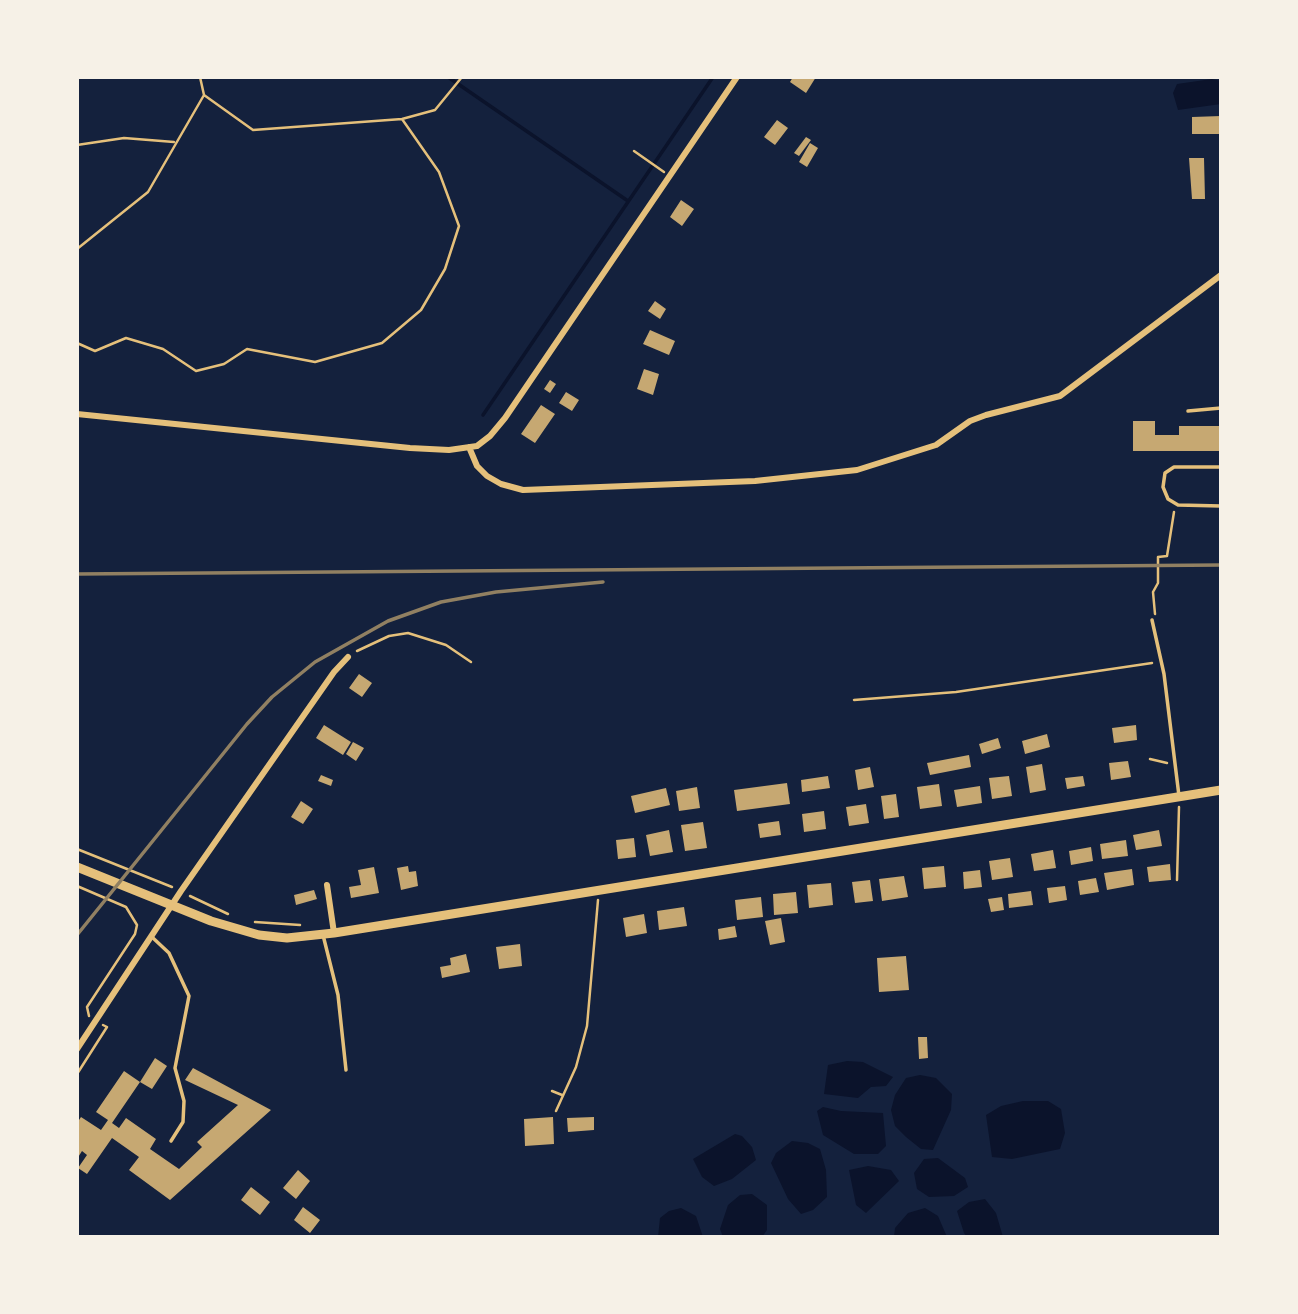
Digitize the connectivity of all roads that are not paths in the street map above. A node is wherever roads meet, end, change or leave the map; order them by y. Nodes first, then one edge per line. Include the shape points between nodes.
1 (737, 77) edge
2 (1221, 275) edge
3 (1221, 408) edge
4 (1188, 411) dead end
5 (77, 414) edge
6 (469, 447) junction
7 (1221, 467) edge
8 (1221, 506) edge
9 (1152, 620) road end
10 (348, 657) road end
11 (1221, 790) edge
12 (1179, 796) junction
13 (77, 867) edge
14 (327, 885) dead end
15 (171, 905) junction
16 (334, 933) junction
17 (323, 934) junction
18 (153, 938) junction
19 (77, 1049) edge
20 (346, 1070) dead end
21 (171, 1141) dead end

1 - 6 street via 505,418 491,436
2 - 6 street via 1060,396 986,415 936,445 857,470 755,481 523,490 487,475 477,466
3 - 4 lane
5 - 6 street via 410,449
7 - 8 lane via 1174,467 1165,472 1163,487 1167,499 1178,505
9 - 12 lane via 1164,674
10 - 15 street
11 - 12 main road
12 - 16 main road
13 - 15 main road
14 - 16 street
15 - 17 main road via 258,935
15 - 18 street
16 - 17 main road
17 - 20 lane via 338,995
18 - 19 street
18 - 21 lane via 169,953 189,996 175,1068 184,1101 183,1122

